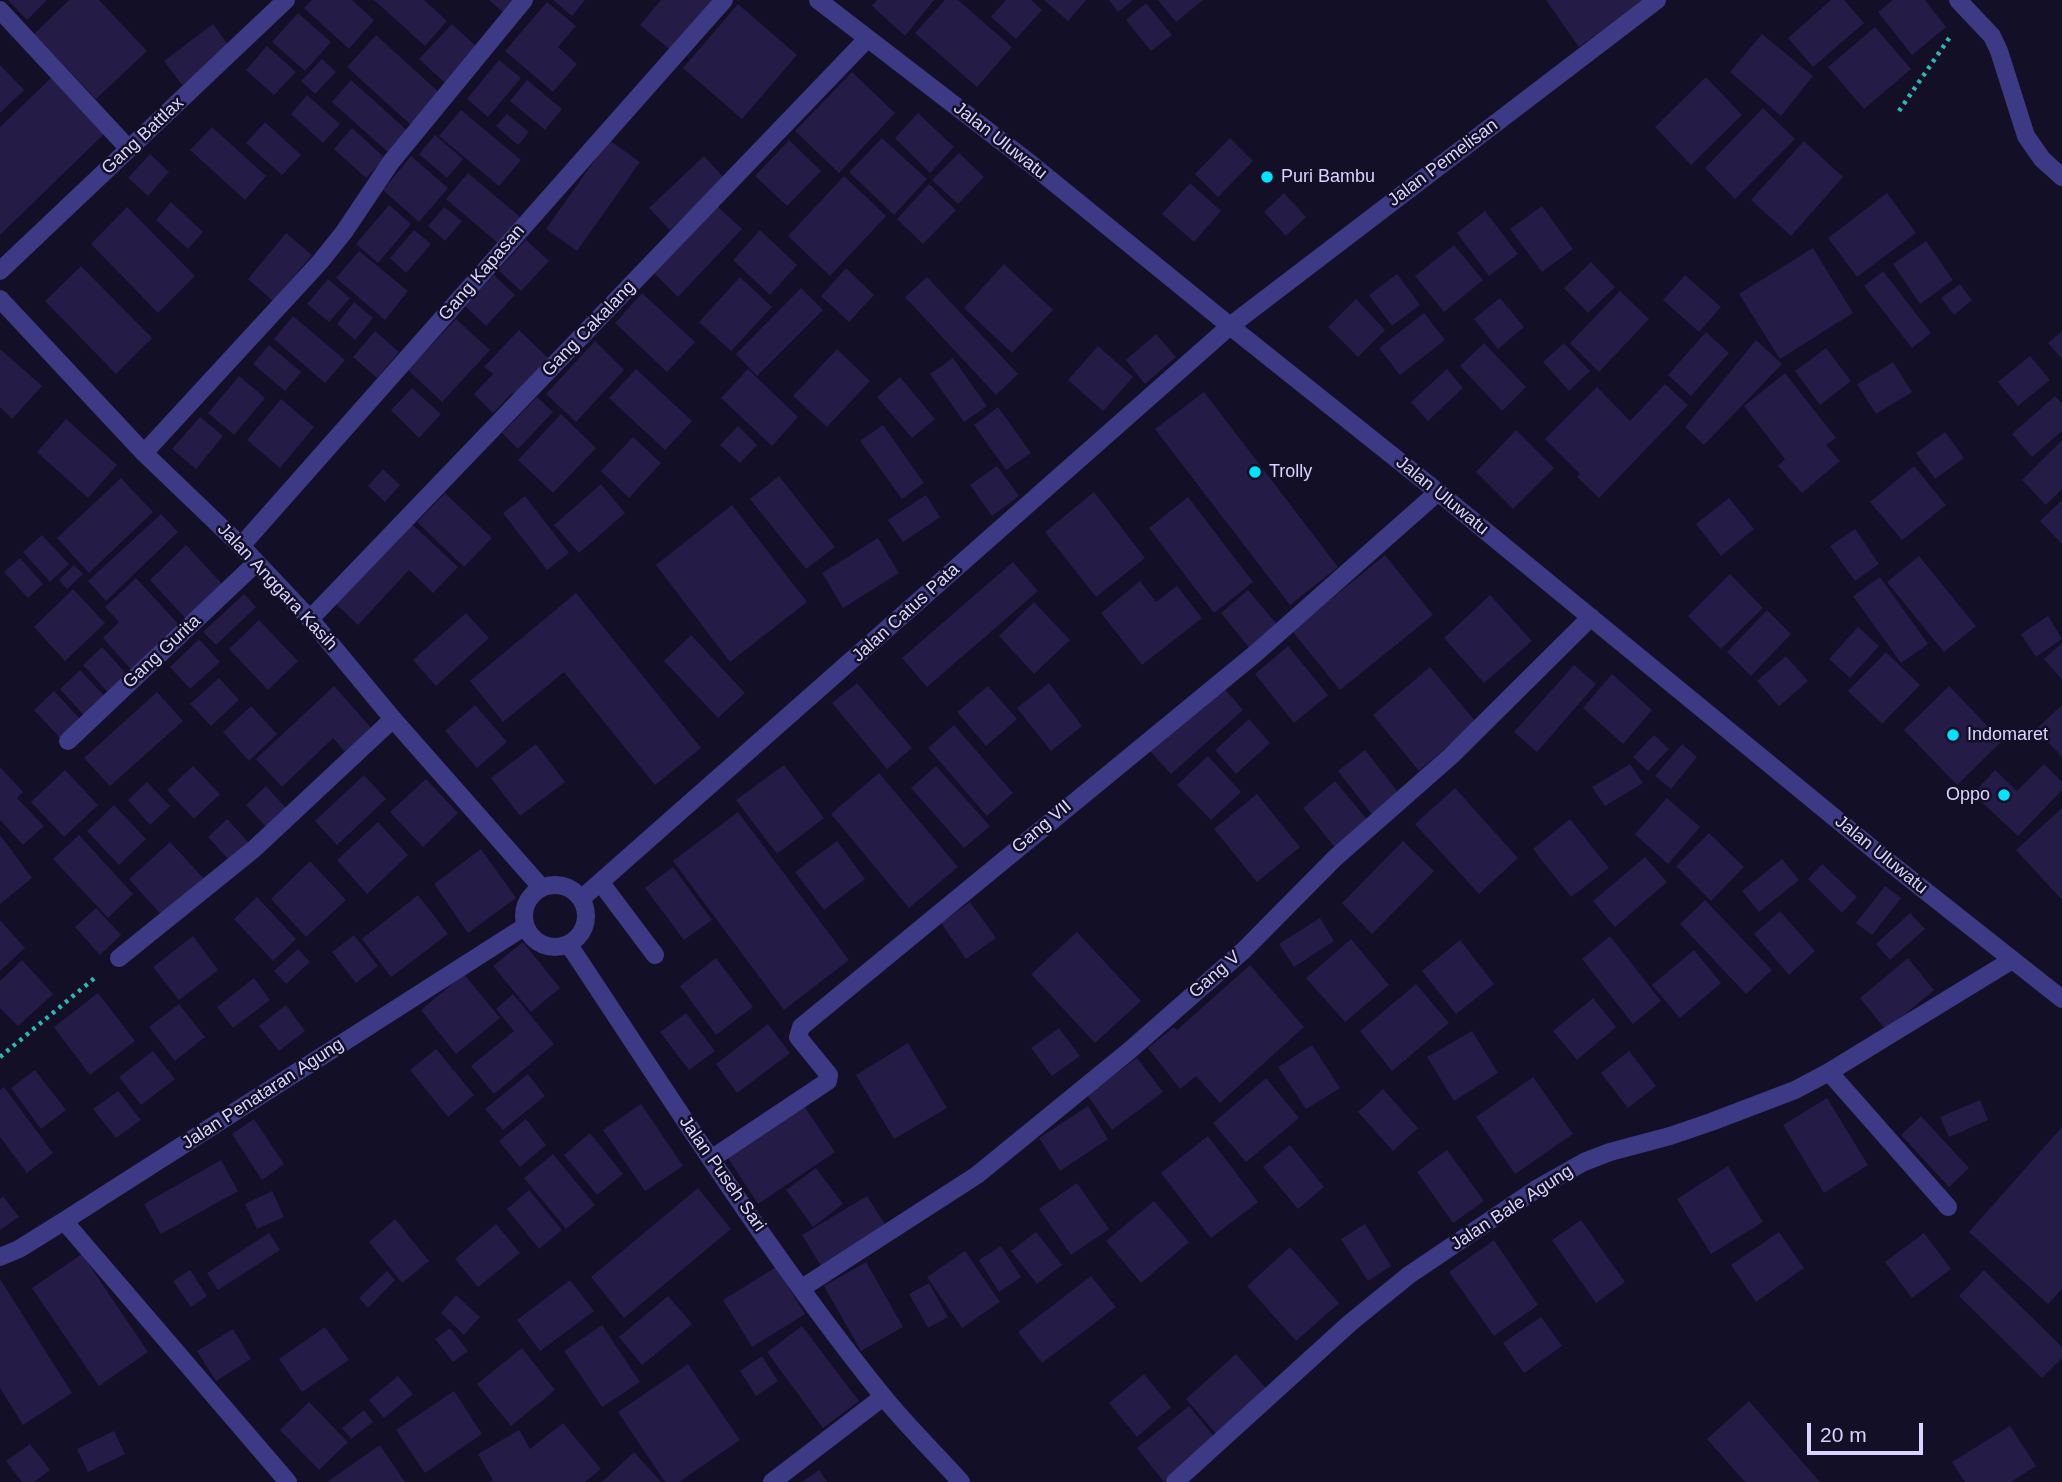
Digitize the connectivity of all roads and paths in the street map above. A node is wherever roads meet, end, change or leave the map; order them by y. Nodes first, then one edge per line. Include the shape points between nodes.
1 (286, 0) edge
2 (524, 0) edge
3 (724, 0) edge
4 (818, 0) edge
5 (1657, 0) edge
6 (1963, 5) edge
7 (0, 10) edge
8 (867, 39) junction
9 (1899, 111) dead end
10 (129, 149) junction
11 (2062, 177) edge
12 (0, 271) edge
13 (0, 299) edge
14 (1230, 326) junction
15 (144, 453) junction
16 (1438, 492) junction
17 (241, 546) junction
18 (256, 563) junction
19 (1591, 617) junction
20 (310, 619) junction
21 (393, 719) junction
22 (68, 741) dead end
23 (601, 883) junction
24 (541, 887) junction
25 (581, 899) junction
26 (524, 927) junction
27 (569, 945) junction
28 (655, 955) dead end
29 (119, 958) joint
30 (2012, 960) junction
31 (2062, 975) edge
32 (2055, 993) edge
33 (0, 1057) edge
34 (1829, 1072) junction
35 (711, 1159) junction
36 (1948, 1207) dead end
37 (64, 1221) junction
38 (0, 1257) edge
39 (802, 1288) junction
40 (883, 1397) junction
41 (288, 1482) edge
42 (772, 1482) edge
43 (961, 1482) edge
44 (1175, 1482) edge

1 - 10 street, Gang Battlax
2 - 15 street via 391,162 320,262
3 - 17 street, Gang Kapasan
4 - 8 street, Jalan Uluwatu
5 - 14 street, Jalan Pemelisan
6 - 9 path
6 - 11 street via 1992,36 2026,136
7 - 10 street
8 - 14 street, Jalan Uluwatu via 1031,164
8 - 20 street, Gang Cakalang
10 - 12 street, Gang Battlax
13 - 15 street, Jalan Anggara Kasih
14 - 16 street, Jalan Uluwatu
14 - 23 street, Jalan Catus Pata
15 - 17 street, Jalan Anggara Kasih
16 - 19 street, Jalan Uluwatu
16 - 35 street, Gang VII via 1256,653 801,1027 798,1037 829,1075 828,1081
17 - 18 street, Jalan Anggara Kasih
18 - 20 street, Jalan Anggara Kasih
18 - 22 street, Gang Gurita
19 - 30 street, Jalan Uluwatu
19 - 39 street, Gang V via 1451,756 1129,1051 977,1175
20 - 21 street, Jalan Anggara Kasih
21 - 24 street, Jalan Anggara Kasih
21 - 29 street via 254,849
23 - 25 street, Jalan Catus Pata
23 - 28 street
24 - 25 street via 563,886
24 - 26 street via 529,897 523,911
25 - 27 street via 585,925
26 - 27 street via 534,942 551,949
26 - 37 street, Jalan Penataran Agung
27 - 35 street, Jalan Puseh Sari
29 - 33 path
30 - 32 street, Jalan Uluwatu
30 - 34 street, Jalan Bale Agung
31 - 32 street
34 - 36 street
34 - 44 street, Jalan Bale Agung via 1711,1122 1584,1161 1538,1188 1409,1275
35 - 39 street, Jalan Puseh Sari
37 - 38 street, Jalan Penataran Agung
37 - 41 street
39 - 40 street, Jalan Puseh Sari
40 - 42 street
40 - 43 street, Jalan Puseh Sari

